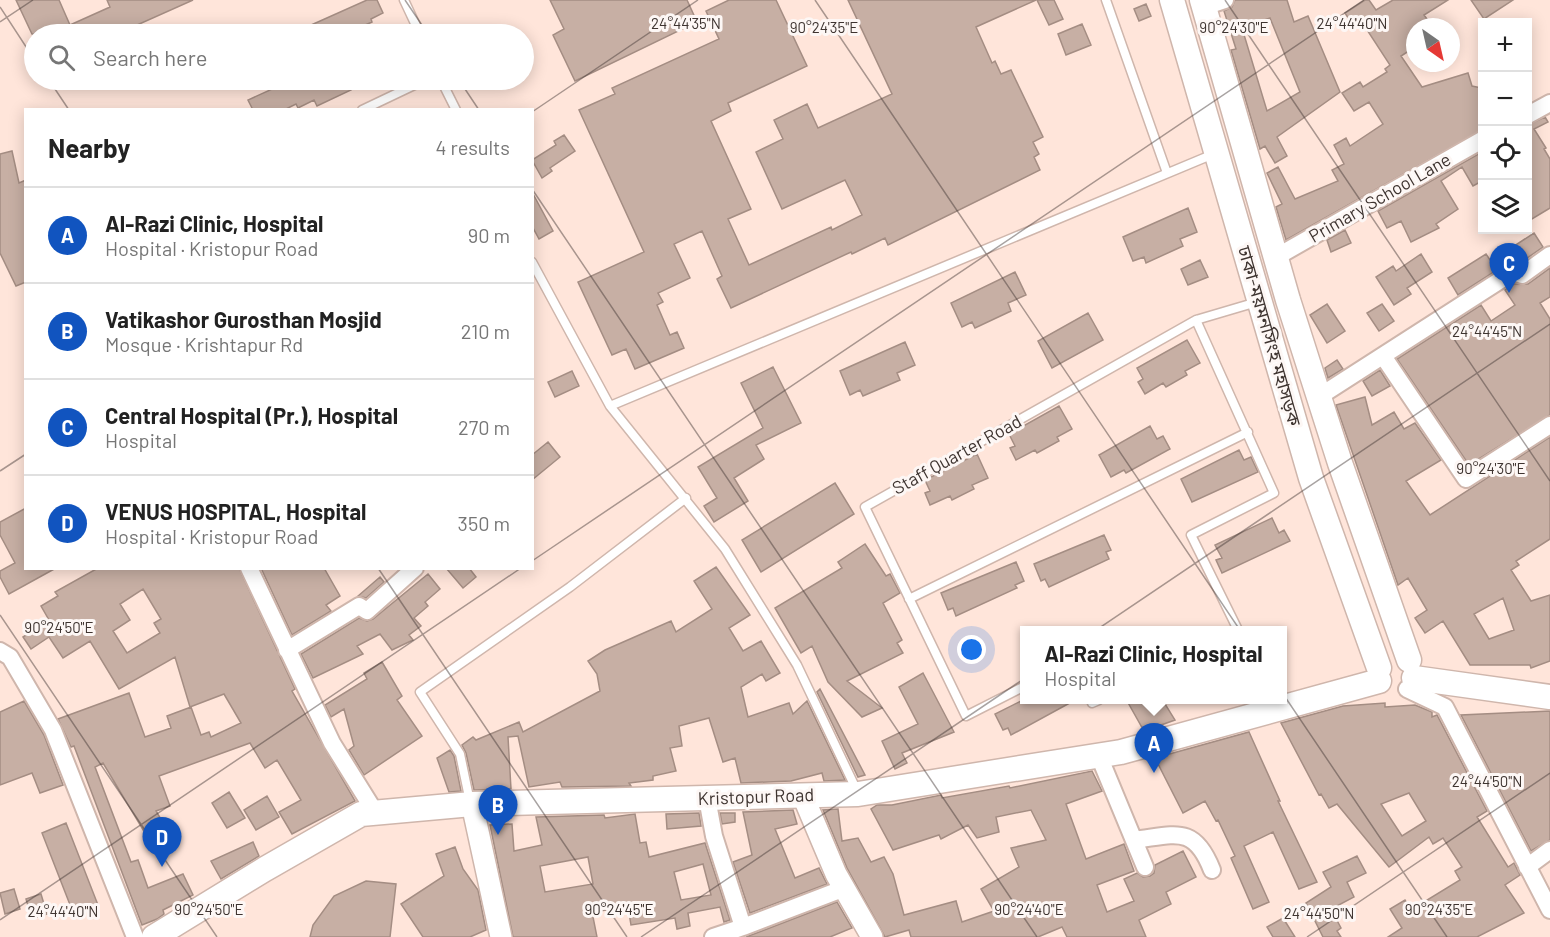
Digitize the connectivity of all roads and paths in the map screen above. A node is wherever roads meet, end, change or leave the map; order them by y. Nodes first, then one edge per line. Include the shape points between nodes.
1 (404, 0) edge
2 (1106, 0) edge
3 (1172, 0) edge
4 (1211, 2) edge
5 (415, 24) edge
6 (404, 90) edge
7 (446, 90) edge
8 (1550, 103) edge
9 (366, 108) edge
10 (455, 108) edge
11 (1532, 112) edge
12 (1478, 142) edge
13 (1216, 153) junction
14 (1167, 173) junction
15 (1276, 254) junction
16 (1550, 255) edge
17 (534, 266) edge
18 (1258, 302) junction
19 (1196, 320) junction
20 (1383, 356) junction
21 (1320, 396) junction
22 (610, 406) junction
23 (1550, 425) edge
24 (1248, 432) junction
25 (686, 498) junction
26 (250, 570) edge
27 (413, 570) edge
28 (909, 599) junction
29 (1236, 626) edge
30 (287, 650) junction
31 (0, 651) edge
32 (1379, 675) junction
33 (1410, 676) junction
34 (1020, 689) edge
35 (1550, 697) edge
36 (1287, 702) edge
37 (1279, 704) edge
38 (1100, 756) junction
39 (858, 794) junction
40 (803, 796) junction
41 (707, 798) junction
42 (471, 804) junction
43 (375, 812) junction
44 (1134, 840) junction
45 (1550, 850) edge
46 (1145, 867) dead end
47 (1527, 867) junction
48 (1212, 870) dead end
49 (844, 888) junction
50 (1550, 910) edge
51 (743, 927) junction
52 (135, 937) edge
53 (154, 937) edge
54 (501, 937) edge
55 (712, 937) edge
56 (872, 937) edge

1 - 5 lane
2 - 14 lane
3 - 13 main road, ঢাকা-ময়মনসিংহ মহাসড়ক
4 - 15 main road, ঢাকা-ময়মনসিংহ মহাসড়ক
6 - 9 lane
7 - 10 lane
8 - 11 street
12 - 15 street, Primary School Lane
13 - 14 lane
13 - 18 main road, ঢাকা-ময়মনসিংহ মহাসড়ক
14 - 22 lane
15 - 21 main road, ঢাকা-ময়মনসিংহ মহাসড়ক
16 - 20 street via 1522,274 1513,272
17 - 22 lane
18 - 19 lane, Staff Quarter Road
18 - 32 main road, ঢাকা-ময়মনসিংহ মহাসড়ক via 1311,478
19 - 24 lane
19 - 28 lane, Staff Quarter Road via 865,507
20 - 21 street
20 - 23 street via 1466,479
21 - 33 main road, ঢাকা-ময়মনসিংহ মহাসড়ক
22 - 25 lane
24 - 28 lane
24 - 29 lane via 1275,493 1191,535
25 - 39 lane via 725,549 797,665
25 - 42 lane via 570,587 420,692 460,754
26 - 30 street
27 - 30 street via 367,611 359,606
28 - 34 lane, Staff Quarter Road via 966,716
30 - 43 street via 332,743
31 - 52 street via 10,657 53,730
32 - 33 main road via 1391,691
32 - 33 main road, Kristopur Road via 1386,658 1398,655
32 - 36 main road, Kristopur Road
33 - 35 main road
33 - 47 street via 1444,707
37 - 38 main road, Kristopur Road
38 - 39 main road, Kristopur Road
38 - 44 street
39 - 40 main road, Kristopur Road
40 - 41 main road, Kristopur Road
40 - 49 street
41 - 42 main road, Kristopur Road
41 - 51 street via 714,836
42 - 43 main road, Kristopur Road
42 - 54 street
43 - 53 main road, Kristopur Road via 352,819
44 - 46 street
44 - 48 street via 1180,835 1193,839 1204,849
45 - 47 street
47 - 50 street
49 - 51 street
49 - 56 street
51 - 55 street

